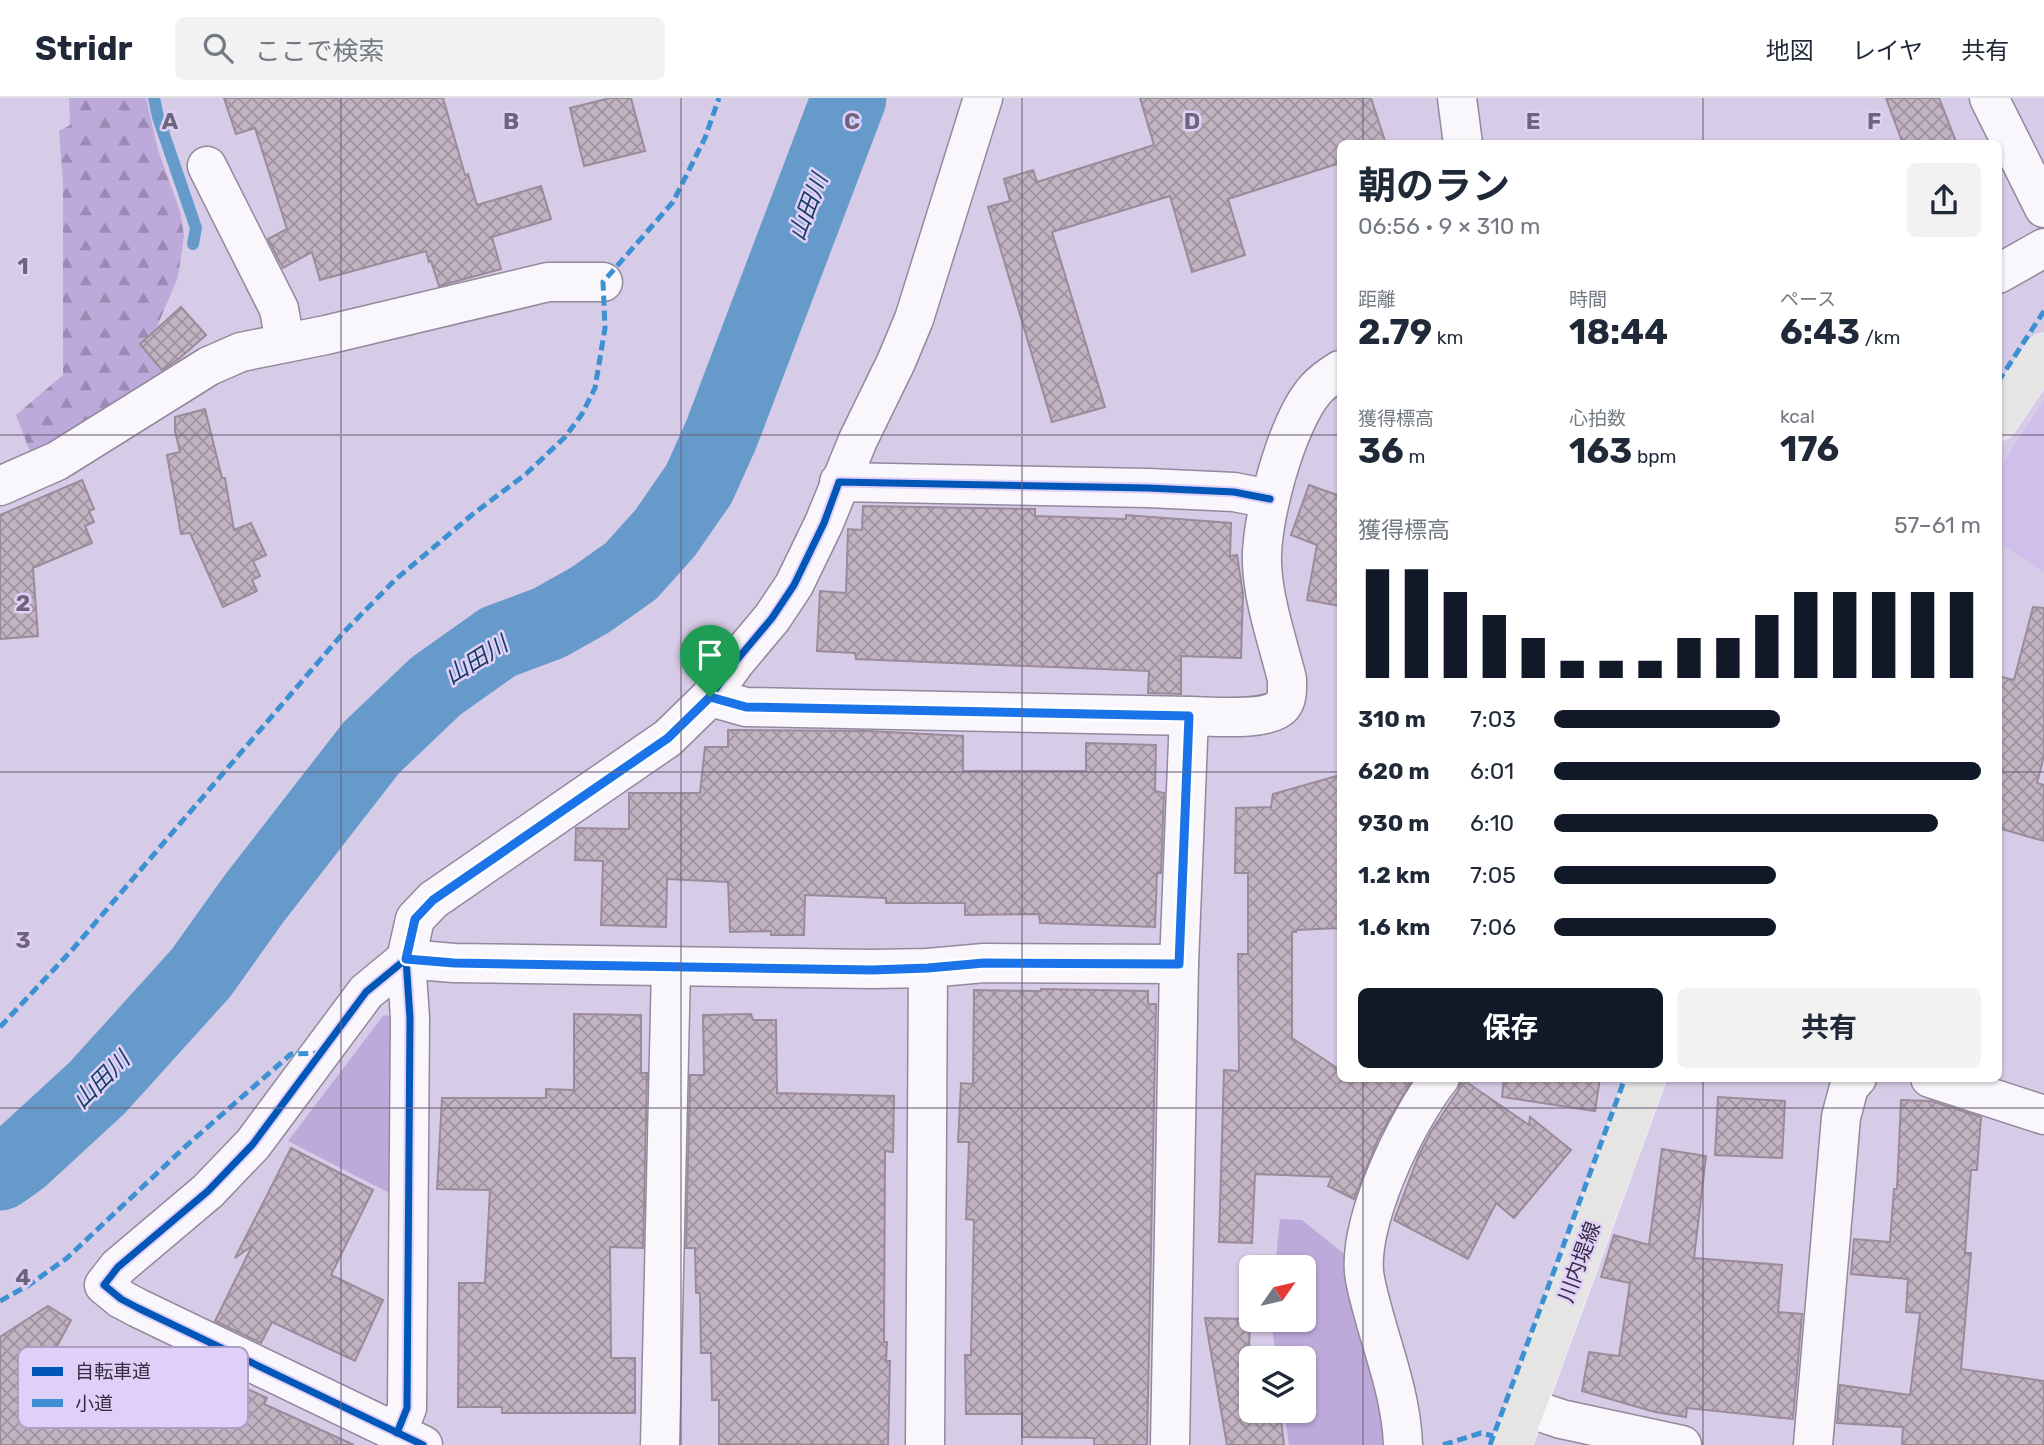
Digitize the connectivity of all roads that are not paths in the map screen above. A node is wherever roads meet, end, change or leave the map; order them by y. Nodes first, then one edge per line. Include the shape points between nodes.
1 (983, 98) edge
2 (1457, 98) edge
3 (1989, 98) edge
4 (1462, 140) edge
5 (207, 166) dead end
6 (2044, 208) edge
7 (2044, 248) edge
8 (2002, 272) edge
9 (603, 282) dead end
10 (285, 342) junction
11 (2044, 352) edge
12 (1337, 372) edge
13 (2002, 415) edge
14 (839, 482) junction
15 (0, 486) edge
16 (1270, 499) junction
17 (710, 697) junction
18 (1189, 716) junction
19 (406, 959) junction
20 (1179, 964) junction
21 (671, 967) junction
22 (928, 968) junction
23 (1437, 1082) edge
24 (1645, 1082) edge
25 (1853, 1082) edge
26 (1942, 1082) edge
27 (2044, 1115) edge
28 (219, 1347) edge
29 (248, 1361) edge
30 (1526, 1407) junction
31 (410, 1439) edge
32 (660, 1445) edge
33 (925, 1445) edge
34 (1170, 1445) edge
35 (1403, 1445) edge
36 (1512, 1445) edge
37 (1682, 1445) edge
38 (1813, 1445) edge

1 - 14 street via 914,319
2 - 4 street
3 - 6 street
5 - 10 street via 279,309
7 - 8 street
9 - 10 street via 548,282
10 - 15 street via 241,352 209,366 57,461
11 - 13 main road
12 - 16 street via 1315,389 1302,409
14 - 16 street via 1148,488 1234,492
14 - 17 street via 794,585
16 - 18 street via 1262,563 1287,680 1283,706 1258,716
17 - 18 street via 746,707
17 - 19 street via 657,746 433,900 415,919
18 - 20 street
19 - 21 street
19 - 28 street via 366,992 253,1144 104,1284 138,1308
19 - 31 street via 410,1018
20 - 22 street via 984,963
20 - 34 street
21 - 22 street
21 - 32 street
22 - 33 street
23 - 35 street via 1396,1148 1363,1254
24 - 30 main road, 川内堤線
25 - 38 street via 1841,1117
26 - 27 street
29 - 31 street
30 - 36 main road, 川内堤線
30 - 37 street

